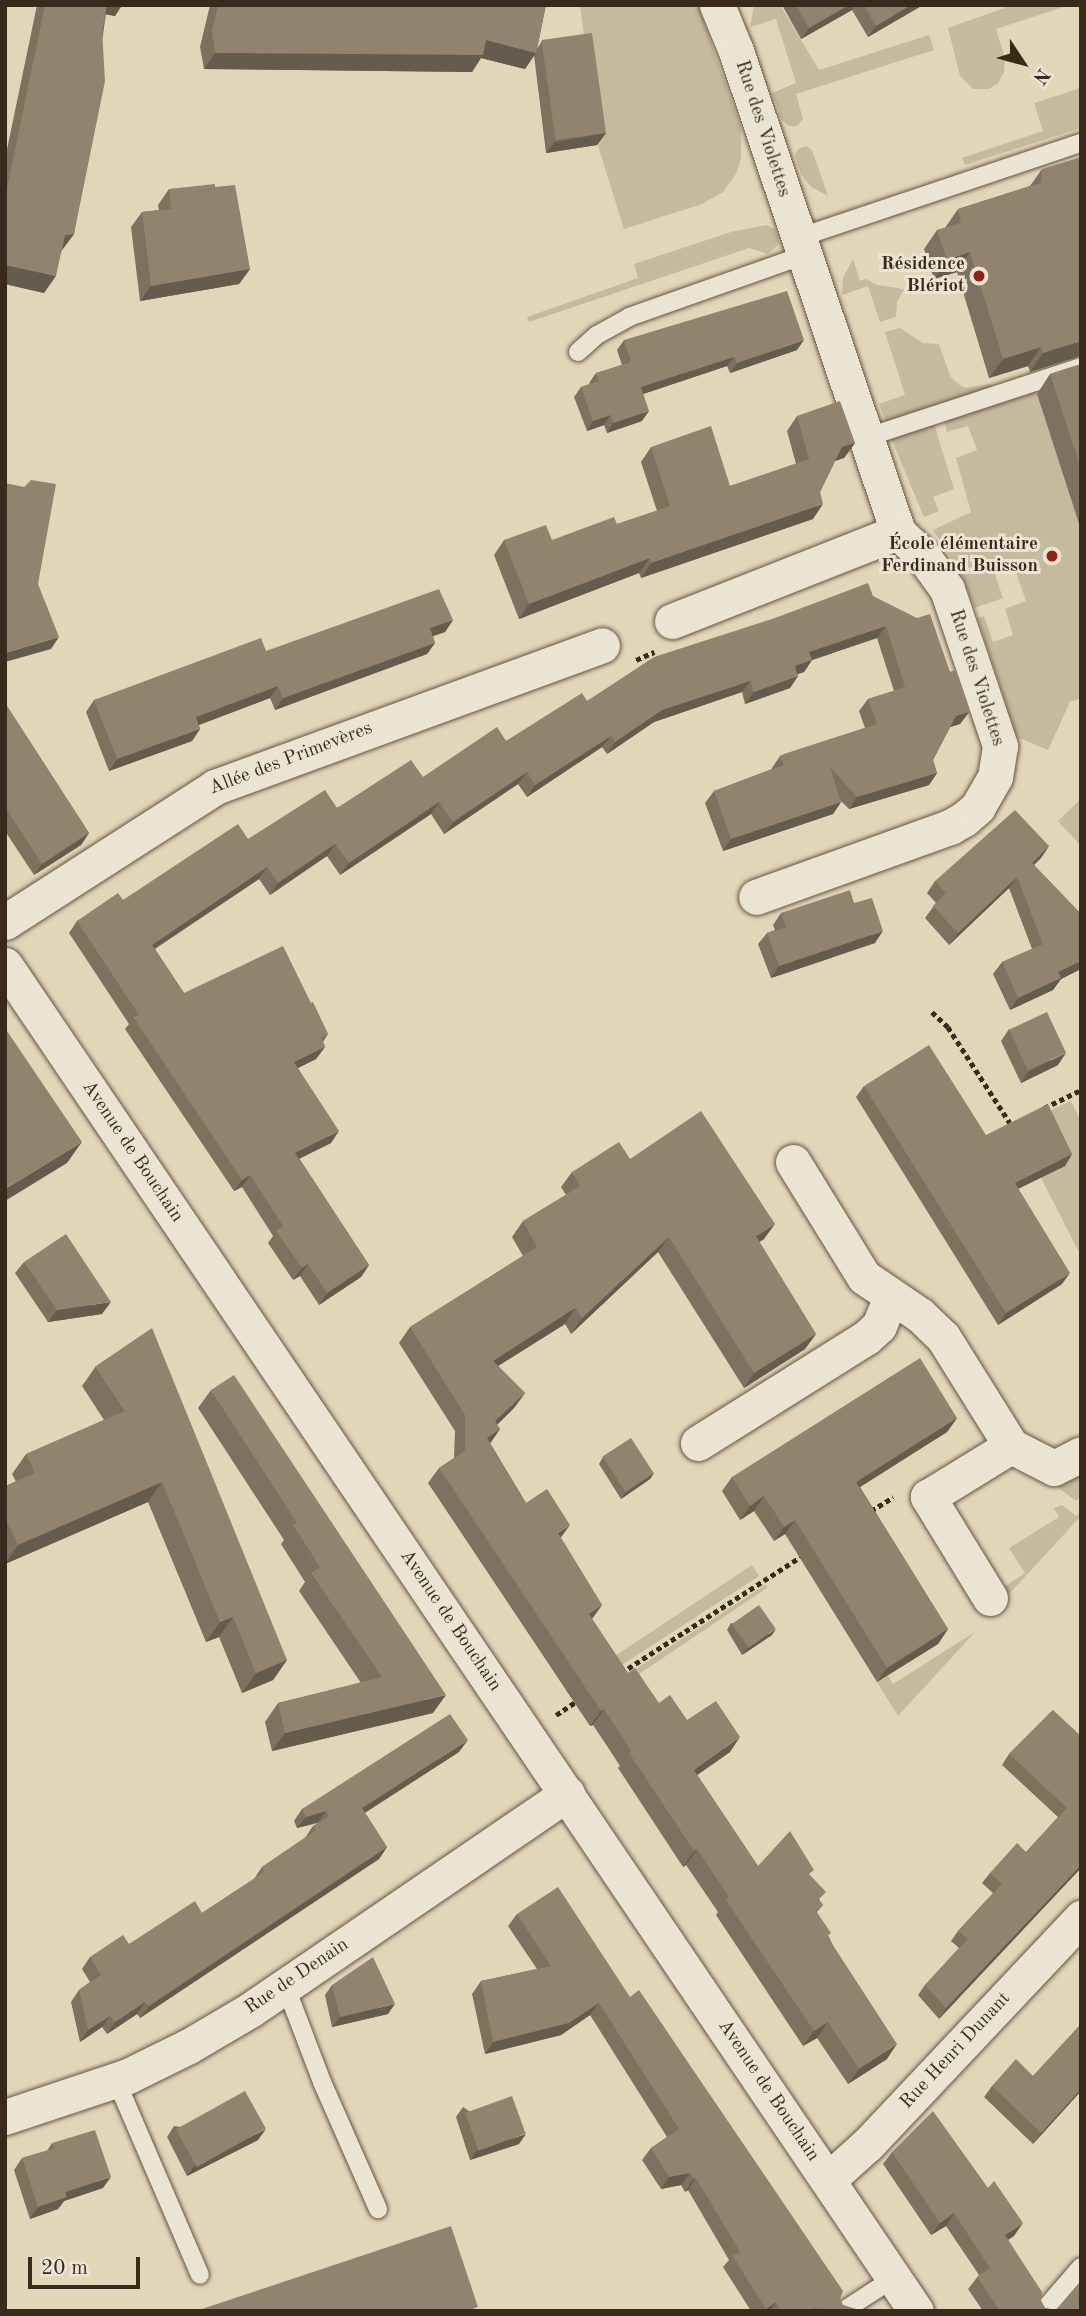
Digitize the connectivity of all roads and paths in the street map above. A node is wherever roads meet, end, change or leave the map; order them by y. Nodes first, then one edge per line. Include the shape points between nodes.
1 (717, 5) edge
2 (1081, 144) edge
3 (801, 246) junction
4 (578, 352) dead end
5 (1081, 368) edge
6 (865, 438) junction
7 (898, 532) junction
8 (672, 621) dead end
9 (602, 645) dead end
10 (756, 897) dead end
11 (5, 922) edge
12 (5, 965) edge
13 (932, 1012) dead end
14 (1081, 1090) edge
15 (1032, 1113) edge
16 (1020, 1119) edge
17 (793, 1162) dead end
18 (891, 1297) junction
19 (698, 1443) dead end
20 (1011, 1446) junction
21 (1081, 1454) edge
22 (897, 1494) dead end
23 (863, 1516) edge
24 (807, 1553) edge
25 (990, 1598) dead end
26 (616, 1676) edge
27 (582, 1698) edge
28 (526, 1734) junction
29 (567, 1794) junction
30 (1081, 1919) edge
31 (285, 1985) junction
32 (116, 2080) junction
33 (5, 2117) edge
34 (828, 2180) junction
35 (379, 2209) dead end
36 (1081, 2267) edge
37 (200, 2275) dead end
38 (894, 2278) junction
39 (843, 2311) edge
40 (916, 2311) edge
41 (1043, 2311) edge

1 - 3 street, Rue des Violettes
2 - 3 lane
3 - 4 lane via 629,317
3 - 6 street, Rue des Violettes
5 - 6 lane
6 - 7 street, Rue des Violettes
7 - 8 street
7 - 10 street, Rue des Violettes via 937,573 955,609 997,731 1000,762 995,778 978,807 950,827
9 - 11 street, Allée des Primevères via 215,787
12 - 28 street, Avenue de Bouchain
13 - 16 path via 948,1027 1008,1124
14 - 15 path
17 - 18 street via 864,1277
18 - 19 street via 879,1326 867,1337
18 - 20 street via 943,1337
20 - 21 street via 1054,1468
20 - 25 street via 928,1497
22 - 23 path
24 - 26 path
27 - 28 path
28 - 29 street, Avenue de Bouchain
29 - 31 street, Rue de Denain
29 - 34 street, Avenue de Bouchain
30 - 34 street, Rue Henri Dunant via 868,2144
31 - 32 street, Rue de Denain via 190,2046
31 - 35 lane
32 - 33 street, Rue de Denain
32 - 37 lane
34 - 38 street, Avenue de Bouchain
36 - 41 lane
38 - 39 lane
38 - 40 street, Avenue de Bouchain

